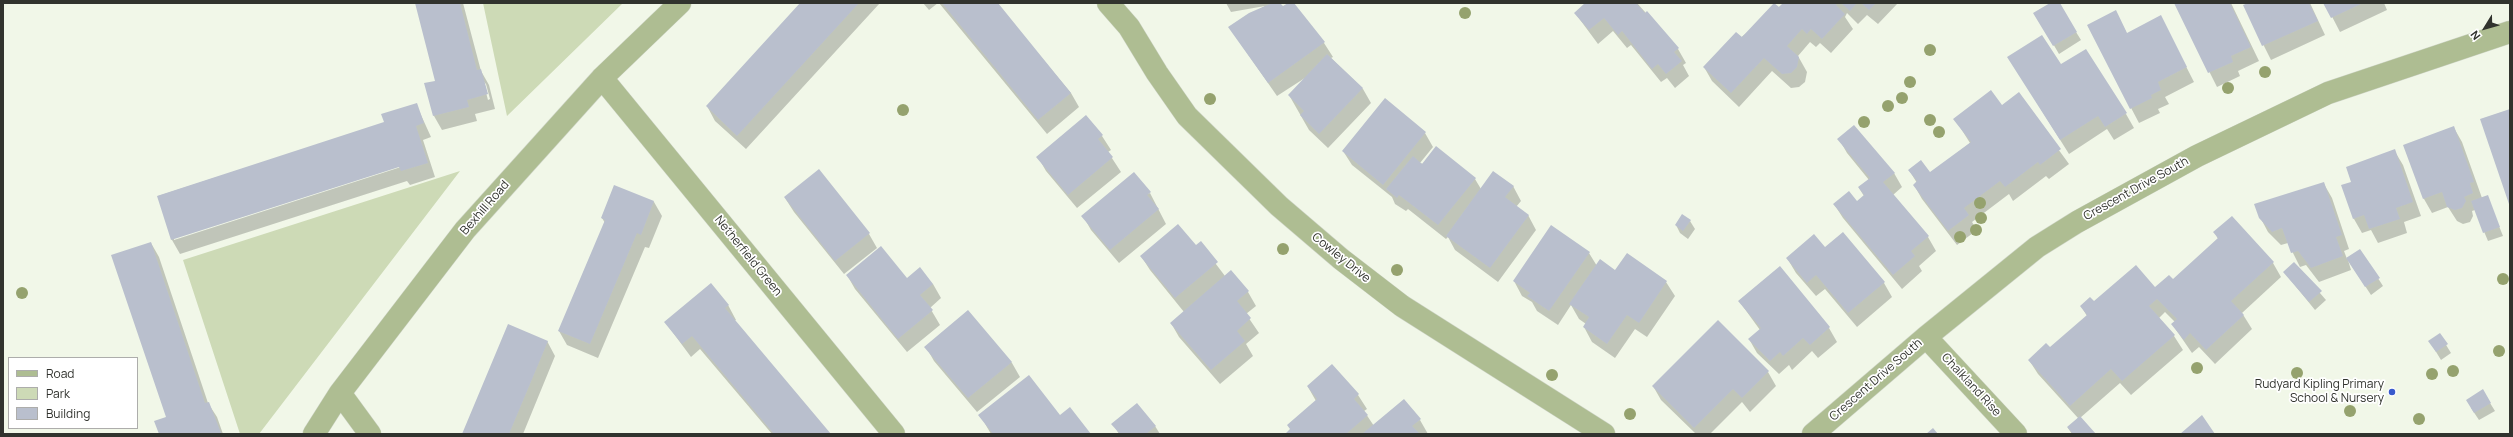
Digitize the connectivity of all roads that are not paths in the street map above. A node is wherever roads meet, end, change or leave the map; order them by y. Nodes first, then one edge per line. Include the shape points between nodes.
1 (680, 3) edge
2 (1108, 3) edge
3 (1122, 3) edge
4 (1129, 27) junction
5 (2510, 32) edge
6 (602, 78) junction
7 (1926, 337) junction
8 (340, 393) junction
9 (314, 434) edge
10 (370, 434) edge
11 (894, 434) edge
12 (1604, 434) edge
13 (1813, 434) edge
14 (2016, 434) edge

1 - 6 street, Bexhill Road
2 - 4 street, Cowley Drive
3 - 4 street, Cowley Drive
4 - 12 street, Cowley Drive via 1187,116 1279,206 1341,259 1402,306
5 - 7 street, Crescent Drive South via 2328,94 2166,172 2037,247
6 - 8 street, Bexhill Road via 465,230
6 - 11 street, Netherfield Green
7 - 13 street, Crescent Drive South
7 - 14 street, Chalkland Rise
8 - 9 street, Bexhill Road
8 - 10 street

